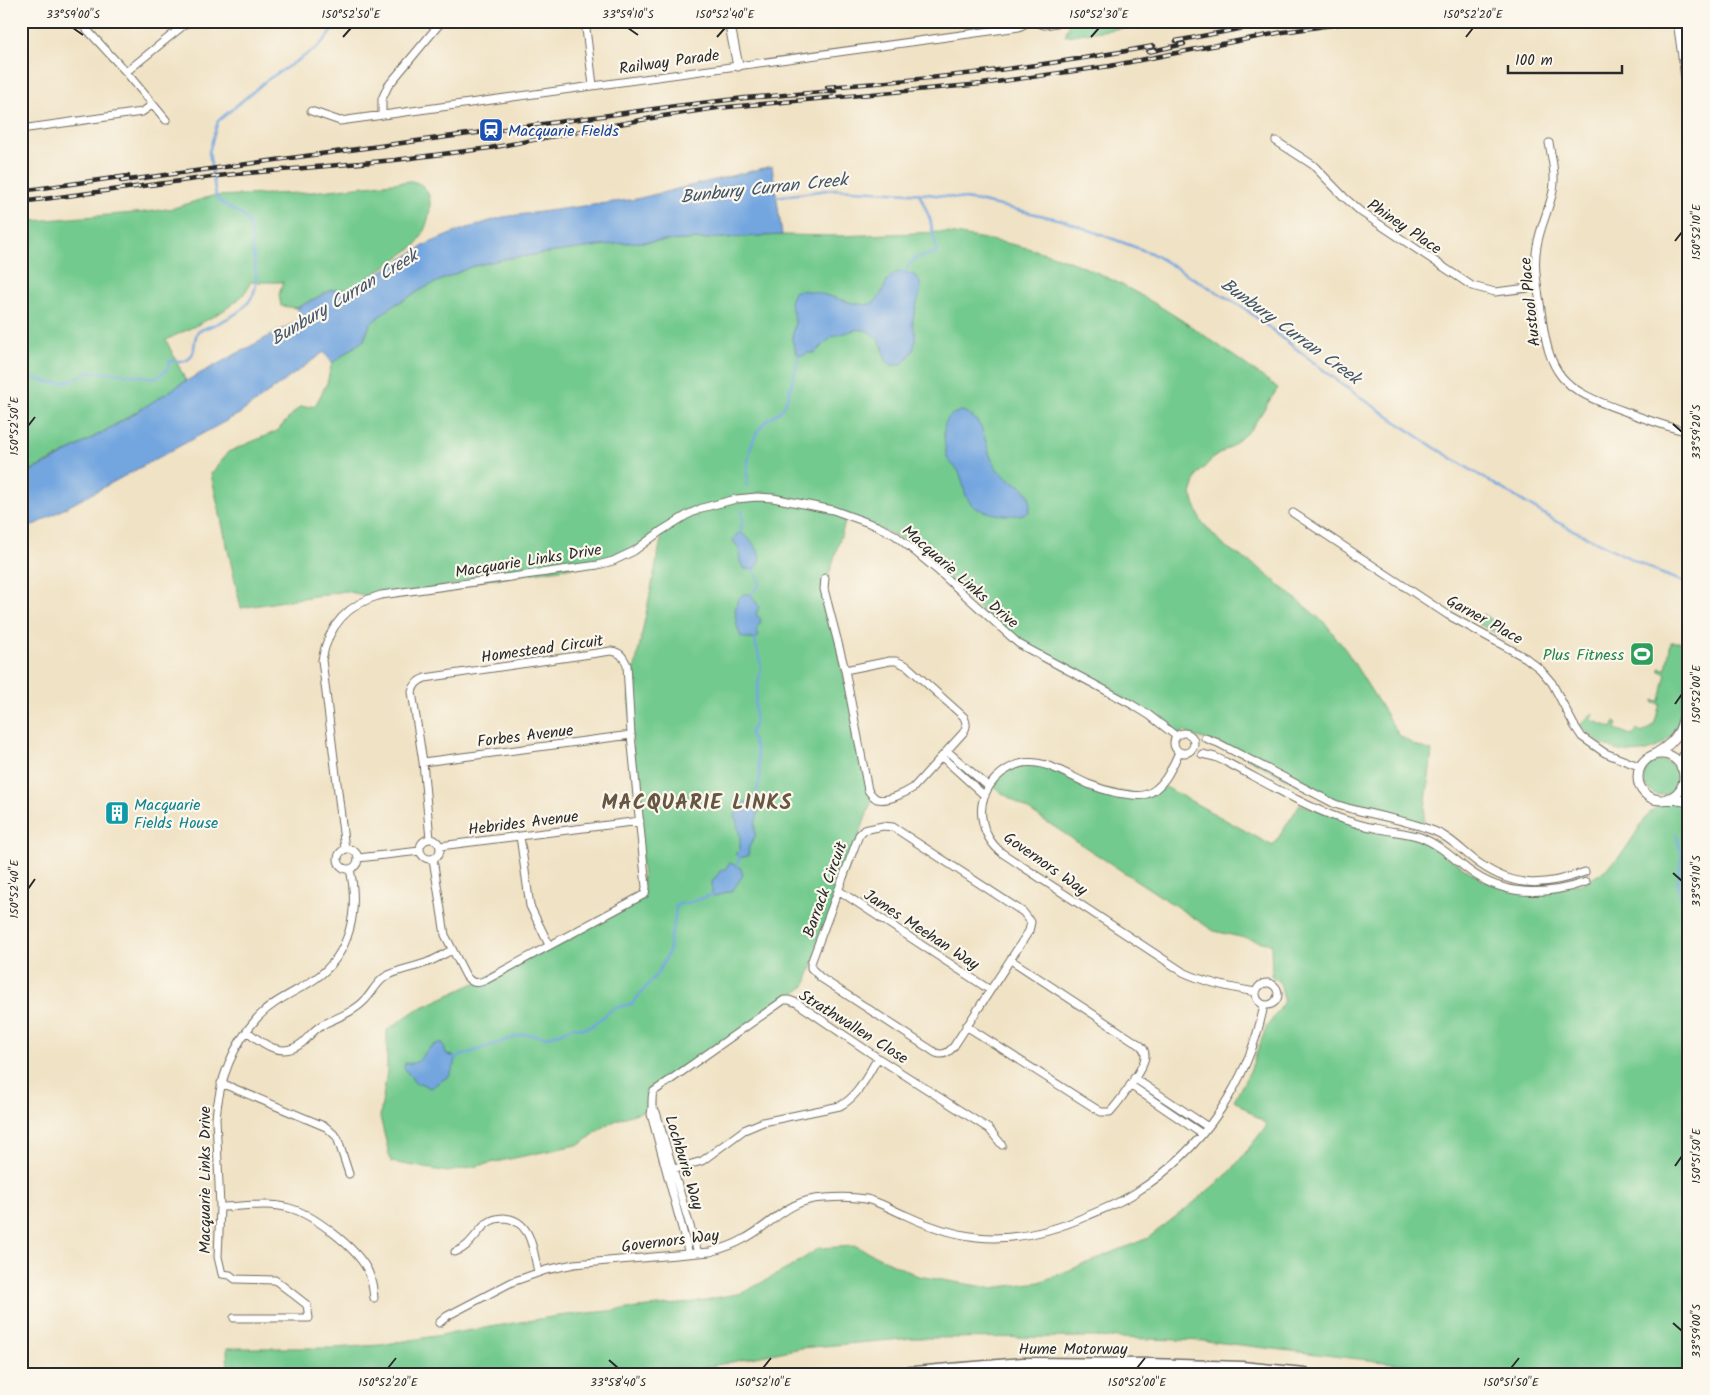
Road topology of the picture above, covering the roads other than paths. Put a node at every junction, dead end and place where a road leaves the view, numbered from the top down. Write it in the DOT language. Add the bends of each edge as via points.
graph roads {
  1 [pos="79,21"];
  2 [pos="189,21"];
  3 [pos="442,21"];
  4 [pos="585,21"];
  5 [pos="728,21"];
  6 [pos="1031,21"];
  7 [pos="1068,21"];
  8 [pos="1678,21"];
  9 [pos="1688,21"];
  10 [pos="1689,29"];
  11 [pos="738,66"];
  12 [pos="126,72"];
  13 [pos="593,85"];
  14 [pos="1689,99"];
  15 [pos="152,105"];
  16 [pos="311,111"];
  17 [pos="382,115"];
  18 [pos="166,120"];
  19 [pos="21,129"];
  20 [pos="1276,140"];
  21 [pos="1550,142"];
  22 [pos="1538,287"];
  23 [pos="1689,432"];
  24 [pos="1293,513"];
  25 [pos="825,578"];
  26 [pos="845,670"];
  27 [pos="1689,690"];
  28 [pos="631,735"];
  29 [pos="1689,735"];
  30 [pos="1176,736"];
  31 [pos="1204,738"];
  32 [pos="947,751"];
  33 [pos="1179,752"];
  34 [pos="1202,754"];
  35 [pos="1653,756"];
  36 [pos="942,757"];
  37 [pos="423,762"];
  38 [pos="1641,767"];
  39 [pos="1684,772"];
  40 [pos="989,787"];
  41 [pos="985,796"];
  42 [pos="1668,798"];
  43 [pos="1689,802"];
  44 [pos="640,821"];
  45 [pos="520,836"];
  46 [pos="430,839"];
  47 [pos="440,846"];
  48 [pos="345,849"];
  49 [pos="420,851"];
  50 [pos="358,858"];
  51 [pos="433,859"];
  52 [pos="350,869"];
  53 [pos="1585,872"];
  54 [pos="1586,882"];
  55 [pos="838,890"];
  56 [pos="549,945"];
  57 [pos="452,950"];
  58 [pos="1010,960"];
  59 [pos="990,990"];
  60 [pos="1256,992"];
  61 [pos="1264,1005"];
  62 [pos="966,1026"];
  63 [pos="248,1032"];
  64 [pos="878,1058"];
  65 [pos="1132,1081"];
  66 [pos="221,1084"];
  67 [pos="652,1109"];
  68 [pos="1208,1127"];
  69 [pos="1202,1134"];
  70 [pos="1002,1145"];
  71 [pos="670,1170"];
  72 [pos="349,1174"];
  73 [pos="220,1207"];
  74 [pos="455,1252"];
  75 [pos="698,1253"];
  76 [pos="689,1254"];
  77 [pos="538,1272"];
  78 [pos="374,1298"];
  79 [pos="234,1318"];
  80 [pos="439,1324"];
  81 [pos="902,1374"];
  82 [pos="1304,1374"];
  1 -- 12 [label="street"];
  2 -- 12 [label="street"];
  3 -- 17 [label="street" via="388,86 382,99"];
  4 -- 13 [label="street"];
  5 -- 11 [label="main road"];
  6 -- 7 [label="street, Railway Parade" via="1044,25"];
  6 -- 11 [label="street, Railway Parade" via="1019,26"];
  8 -- 14 [label="main road"];
  9 -- 10 [label="main road"];
  11 -- 13 [label="street, Railway Parade"];
  12 -- 15 [label="street"];
  13 -- 17 [label="street, Railway Parade"];
  15 -- 18 [label="street"];
  15 -- 19 [label="street" via="142,112"];
  16 -- 17 [label="street, Railway Parade" via="340,121"];
  20 -- 22 [label="street, Phiney Place" via="1313,165 1361,212 1472,286 1495,292"];
  21 -- 22 [label="street, Austool Place" via="1554,181 1537,245"];
  22 -- 23 [label="street, Austool Place" via="1546,346 1558,373 1570,386 1593,400"];
  24 -- 38 [label="street, Garner Place" via="1448,615 1532,662 1552,683 1582,737 1605,753"];
  25 -- 26 [label="street" via="824,589"];
  26 -- 32 [label="street" via="890,661 907,666 964,717 966,728"];
  26 -- 36 [label="street" via="868,790 872,795 884,799 908,792"];
  27 -- 35 [label="main road" via="1678,735"];
  28 -- 37 [label="street, Forbes Avenue"];
  28 -- 37 [label="street, Homestead Circuit" via="627,665 618,652 611,651 418,681 412,692"];
  28 -- 44 [label="street, Homestead Circuit"];
  29 -- 39 [label="main road"];
  30 -- 33 [label="street" via="1174,745"];
  30 -- 33 [label="street" via="1187,733 1194,740 1190,751"];
  30 -- 48 [label="street, Macquarie Links Drive" via="1131,704 1019,644 896,535 817,506 765,497 736,499 687,515 634,551 605,563 381,595 364,600 348,611 332,629 322,660"];
  31 -- 53 [label="street" via="1335,804 1437,832 1450,838 1480,864 1508,878 1549,882"];
  32 -- 36 [label="street"];
  32 -- 40 [label="street"];
  33 -- 40 [label="street, Governors Way" via="1168,775 1144,795 1105,790 1049,765 1028,762 1010,768"];
  34 -- 54 [label="street" via="1226,762 1332,815 1421,838 1499,887 1542,892"];
  35 -- 38 [label="main road"];
  35 -- 39 [label="main road" via="1669,756"];
  36 -- 41 [label="street"];
  37 -- 46 [label="street, Homestead Circuit"];
  38 -- 42 [label="main road" via="1638,779 1645,793 1656,799"];
  39 -- 42 [label="main road" via="1681,788"];
  40 -- 41 [label="street, Governors Way"];
  41 -- 60 [label="street, Governors Way" via="982,807 985,828 1002,853 1183,972 1214,984"];
  42 -- 43 [label="main road"];
  44 -- 45 [label="street, Hebrides Avenue"];
  44 -- 56 [label="street, Homestead Circuit" via="645,894"];
  45 -- 47 [label="street, Hebrides Avenue"];
  45 -- 56 [label="street" via="530,906"];
  46 -- 47 [label="street"];
  46 -- 49 [label="street" via="422,842"];
  47 -- 51 [label="street" via="439,854"];
  48 -- 50 [label="street" via="355,852"];
  48 -- 52 [label="street" via="338,861 343,868"];
  49 -- 50 [label="street"];
  49 -- 51 [label="street" via="425,858"];
  50 -- 52 [label="street" via="356,866"];
  51 -- 57 [label="street, Homestead Circuit" via="444,929"];
  52 -- 63 [label="street, Macquarie Links Drive" via="353,916 345,946 325,972 272,1005"];
  55 -- 58 [label="street, Barrack Circuit" via="860,834 883,826 893,828 1027,915 1030,929"];
  55 -- 59 [label="street, James Meehan Way"];
  55 -- 62 [label="street, Barrack Circuit" via="812,963 815,973 938,1054 950,1050"];
  56 -- 57 [label="street, Homestead Circuit" via="478,983 466,976"];
  57 -- 63 [label="street" via="429,962 384,977 361,1004 310,1032 292,1048 276,1050 267,1047"];
  58 -- 59 [label="street, Barrack Circuit"];
  58 -- 65 [label="street" via="1140,1045 1146,1055"];
  59 -- 62 [label="street, Barrack Circuit"];
  60 -- 61 [label="street" via="1258,1001"];
  60 -- 61 [label="street" via="1266,983 1276,987 1277,1000 1271,1005"];
  61 -- 68 [label="street, Governors Way" via="1251,1054 1235,1089"];
  62 -- 65 [label="street" via="1101,1112 1110,1112"];
  63 -- 66 [label="street, Macquarie Links Drive" via="231,1056"];
  64 -- 67 [label="street, Strathwallen Close" via="795,1002 784,1000 653,1092"];
  64 -- 70 [label="street, Strathwallen Close" via="989,1129"];
  64 -- 71 [label="street" via="846,1103 763,1122 744,1130 702,1160"];
  65 -- 68 [label="street"];
  65 -- 69 [label="street"];
  66 -- 72 [label="street" via="326,1127 337,1137"];
  66 -- 73 [label="street, Macquarie Links Drive" via="216,1118"];
  67 -- 71 [label="street, Lochburie Way" via="656,1112"];
  68 -- 69 [label="street, Governors Way"];
  69 -- 75 [label="street, Governors Way" via="1173,1165 1134,1194 1046,1232 1005,1238 956,1234 866,1199 824,1198 793,1205 744,1240"];
  71 -- 75 [label="street, Lochburie Way"];
  71 -- 76 [label="street, Lochburie Way"];
  73 -- 78 [label="street" via="279,1206 310,1217 360,1258 370,1275"];
  73 -- 79 [label="street, Macquarie Links Drive" via="218,1257 222,1274 235,1279 275,1280 307,1304 309,1311 309,1318"];
  74 -- 77 [label="street" via="466,1247 490,1221 512,1219 521,1223 528,1233"];
  75 -- 76 [label="street, Governors Way"];
  76 -- 77 [label="street, Governors Way" via="574,1264"];
  77 -- 80 [label="street, Governors Way" via="447,1316"];
  81 -- 82 [label="highway, Hume Motorway" via="1022,1364 1232,1368"];
}
